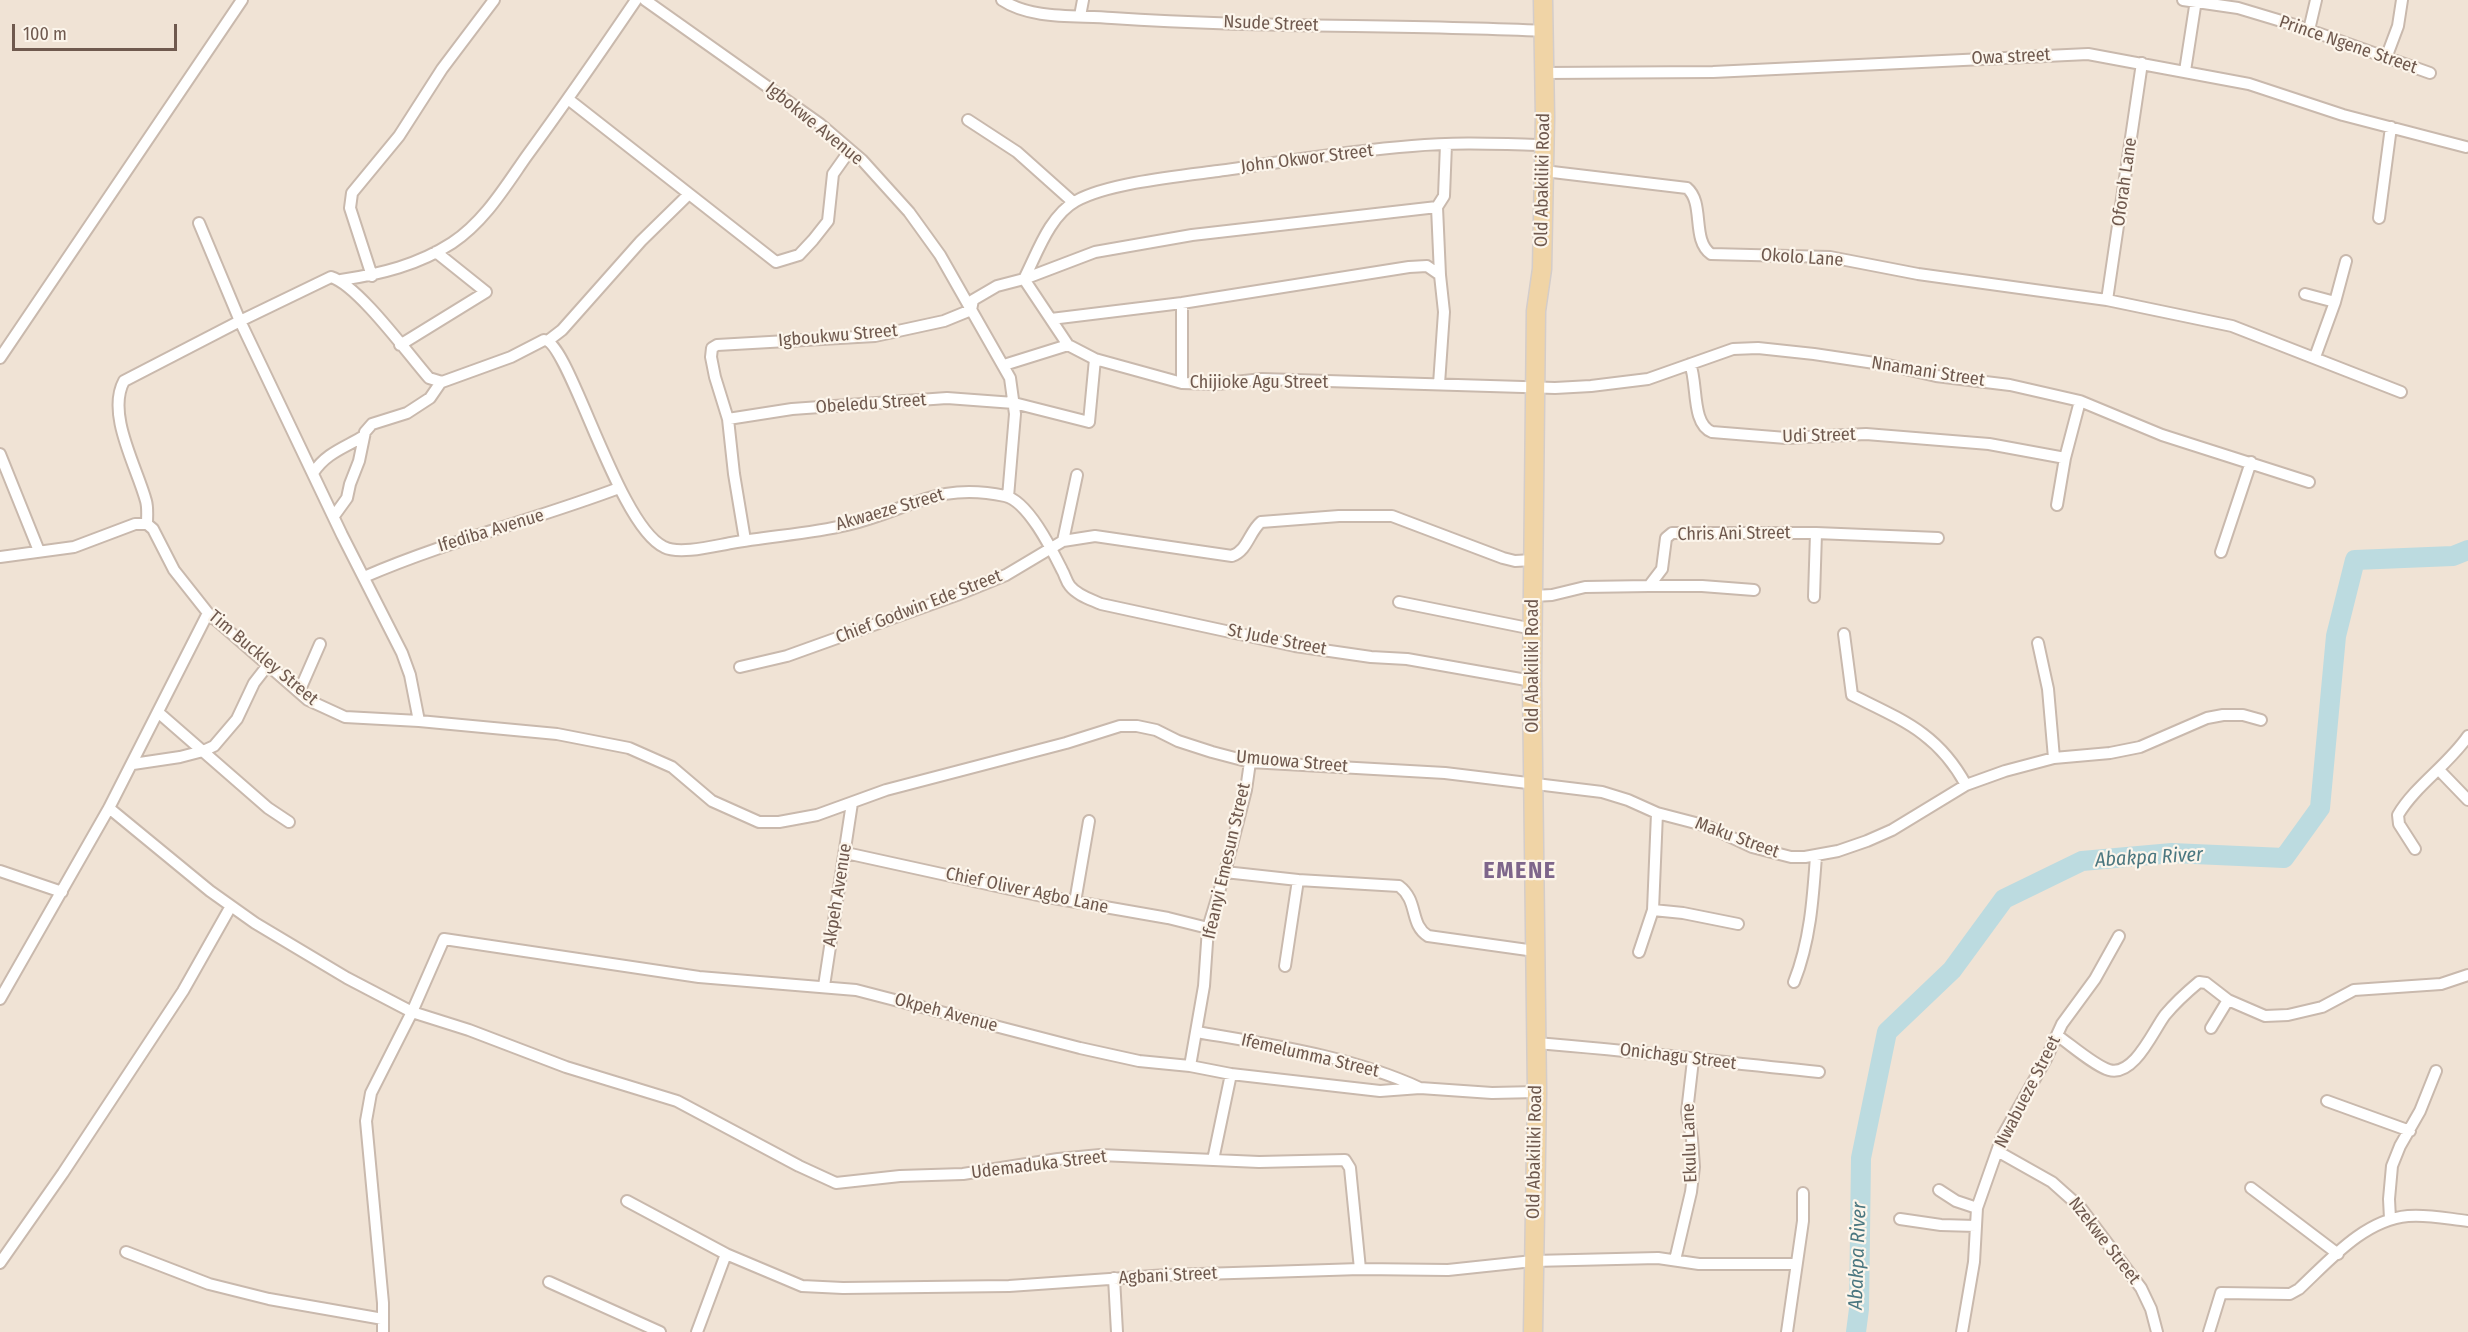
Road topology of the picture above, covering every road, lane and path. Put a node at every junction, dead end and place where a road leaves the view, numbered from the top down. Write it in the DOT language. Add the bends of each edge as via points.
graph roads {
  1 [pos="242,0"];
  2 [pos="494,0"];
  3 [pos="636,0"];
  4 [pos="645,0"];
  5 [pos="1002,0"];
  6 [pos="1083,0"];
  7 [pos="1543,0"];
  8 [pos="2183,0"];
  9 [pos="2316,0"];
  10 [pos="2402,0"];
  11 [pos="2196,2"];
  12 [pos="1080,16"];
  13 [pos="2309,30"];
  14 [pos="1544,31"];
  15 [pos="2386,58"];
  16 [pos="2142,63"];
  17 [pos="2185,71"];
  18 [pos="1544,73"];
  19 [pos="2430,73"];
  20 [pos="568,99"];
  21 [pos="968,120"];
  22 [pos="2391,127"];
  23 [pos="1446,144"];
  24 [pos="1544,145"];
  25 [pos="2466,147"];
  26 [pos="850,150"];
  27 [pos="1544,171"];
  28 [pos="688,195"];
  29 [pos="1074,202"];
  30 [pos="1437,207"];
  31 [pos="2379,218"];
  32 [pos="199,223"];
  33 [pos="436,252"];
  34 [pos="2346,261"];
  35 [pos="1440,275"];
  36 [pos="372,276"];
  37 [pos="1024,279"];
  38 [pos="341,280"];
  39 [pos="2305,294"];
  40 [pos="2107,300"];
  41 [pos="2335,302"];
  42 [pos="1182,303"];
  43 [pos="971,310"];
  44 [pos="1051,319"];
  45 [pos="240,321"];
  46 [pos="549,340"];
  47 [pos="400,345"];
  48 [pos="1068,345"];
  49 [pos="2315,357"];
  50 [pos="0,358"];
  51 [pos="1095,359"];
  52 [pos="1690,364"];
  53 [pos="1004,365"];
  54 [pos="441,382"];
  55 [pos="1182,383"];
  56 [pos="1439,384"];
  57 [pos="1536,386"];
  58 [pos="2401,392"];
  59 [pos="2080,401"];
  60 [pos="1014,403"];
  61 [pos="728,419"];
  62 [pos="364,436"];
  63 [pos="0,454"];
  64 [pos="2065,458"];
  65 [pos="2251,462"];
  66 [pos="313,473"];
  67 [pos="1077,475"];
  68 [pos="2309,483"];
  69 [pos="619,488"];
  70 [pos="1008,497"];
  71 [pos="2057,505"];
  72 [pos="333,516"];
  73 [pos="147,524"];
  74 [pos="1816,533"];
  75 [pos="1938,537"];
  76 [pos="745,540"];
  77 [pos="1062,541"];
  78 [pos="1050,548"];
  79 [pos="39,551"];
  80 [pos="2220,552"];
  81 [pos="0,557"];
  82 [pos="1533,561"];
  83 [pos="364,577"];
  84 [pos="1649,586"];
  85 [pos="1754,590"];
  86 [pos="1533,596"];
  87 [pos="1814,597"];
  88 [pos="1399,602"];
  89 [pos="208,613"];
  90 [pos="1533,629"];
  91 [pos="1844,634"];
  92 [pos="2038,643"];
  93 [pos="320,644"];
  94 [pos="268,665"];
  95 [pos="740,667"];
  96 [pos="1532,681"];
  97 [pos="299,692"];
  98 [pos="159,713"];
  99 [pos="2261,720"];
  100 [pos="419,721"];
  101 [pos="2468,736"];
  102 [pos="203,751"];
  103 [pos="2054,758"];
  104 [pos="1250,762"];
  105 [pos="133,764"];
  106 [pos="2439,770"];
  107 [pos="1532,786"];
  108 [pos="1966,786"];
  109 [pos="2468,800"];
  110 [pos="852,803"];
  111 [pos="109,808"];
  112 [pos="1657,813"];
  113 [pos="1089,821"];
  114 [pos="289,822"];
  115 [pos="2415,849"];
  116 [pos="846,853"];
  117 [pos="1816,856"];
  118 [pos="0,871"];
  119 [pos="1225,872"];
  120 [pos="1298,880"];
  121 [pos="62,892"];
  122 [pos="1075,902"];
  123 [pos="231,906"];
  124 [pos="1653,910"];
  125 [pos="1738,924"];
  126 [pos="1208,928"];
  127 [pos="2119,936"];
  128 [pos="1535,951"];
  129 [pos="1639,952"];
  130 [pos="1285,966"];
  131 [pos="2468,975"];
  132 [pos="1794,982"];
  133 [pos="824,986"];
  134 [pos="0,999"];
  135 [pos="2228,1000"];
  136 [pos="412,1012"];
  137 [pos="2211,1029"];
  138 [pos="1197,1032"];
  139 [pos="2058,1036"];
  140 [pos="1536,1043"];
  141 [pos="1693,1060"];
  142 [pos="1190,1066"];
  143 [pos="2436,1071"];
  144 [pos="1819,1072"];
  145 [pos="1230,1074"];
  146 [pos="1420,1088"];
  147 [pos="1537,1092"];
  148 [pos="2327,1101"];
  149 [pos="2410,1131"];
  150 [pos="1997,1151"];
  151 [pos="1213,1160"];
  152 [pos="2252,1188"];
  153 [pos="1939,1190"];
  154 [pos="1803,1193"];
  155 [pos="627,1201"];
  156 [pos="1977,1208"];
  157 [pos="2390,1219"];
  158 [pos="1900,1220"];
  159 [pos="2468,1221"];
  160 [pos="1976,1226"];
  161 [pos="126,1252"];
  162 [pos="726,1254"];
  163 [pos="2338,1254"];
  164 [pos="1675,1260"];
  165 [pos="1533,1261"];
  166 [pos="0,1263"];
  167 [pos="1796,1264"];
  168 [pos="1360,1269"];
  169 [pos="1114,1278"];
  170 [pos="549,1282"];
  171 [pos="383,1319"];
  172 [pos="383,1332"];
  173 [pos="660,1332"];
  174 [pos="697,1332"];
  175 [pos="1117,1332"];
  176 [pos="1533,1332"];
  177 [pos="1787,1332"];
  178 [pos="1962,1332"];
  179 [pos="2157,1332"];
  180 [pos="2210,1332"];
  1 -- 50 [label="street"];
  2 -- 36 [label="street" via="442,69 399,136 352,193 350,208"];
  3 -- 20 [label="street"];
  4 -- 26 [label="street, Igbokwe Avenue" via="783,97"];
  5 -- 12 [label="street, Nsude Street" via="1012,7 1034,12"];
  6 -- 12 [label="street"];
  7 -- 14 [label="main road, Old Abakiliki Road"];
  8 -- 11 [label="street, Prince Ngene Street"];
  9 -- 13 [label="street"];
  10 -- 15 [label="street" via="2398,26"];
  11 -- 13 [label="street, Prince Ngene Street" via="2238,8"];
  11 -- 17 [label="street"];
  12 -- 14 [label="street, Nsude Street"];
  13 -- 15 [label="street, Prince Ngene Street"];
  14 -- 18 [label="main road, Old Abakiliki Road"];
  15 -- 19 [label="street, Prince Ngene Street"];
  16 -- 17 [label="street, Owa street"];
  16 -- 18 [label="street, Owa street" via="2068,54 1713,72"];
  16 -- 40 [label="street, Oforah Lane"];
  17 -- 22 [label="street, Owa street" via="2249,84"];
  18 -- 24 [label="main road, Old Abakiliki Road"];
  20 -- 28 [label="street"];
  20 -- 33 [label="street" via="476,224"];
  21 -- 29 [label="street" via="1017,152"];
  22 -- 25 [label="street, Owa street"];
  22 -- 31 [label="street"];
  23 -- 24 [label="street, John Okwor Street"];
  23 -- 29 [label="street, John Okwor Street" via="1134,183"];
  23 -- 30 [label="street" via="1444,196"];
  24 -- 27 [label="main road, Old Abakiliki Road"];
  26 -- 28 [label="street" via="833,174 828,221 799,255 776,261"];
  26 -- 43 [label="street, Igbokwe Avenue" via="909,212 940,255"];
  27 -- 40 [label="street, Okolo Lane" via="1687,188 1695,204 1704,247 1711,254 1830,257 1918,274"];
  27 -- 57 [label="main road, Old Abakiliki Road"];
  28 -- 46 [label="street"];
  29 -- 37 [label="street, John Okwor Street" via="1053,223"];
  30 -- 35 [label="street"];
  30 -- 37 [label="street" via="1192,235 1095,252"];
  32 -- 45 [label="street"];
  33 -- 36 [label="street" via="419,262"];
  33 -- 47 [label="street" via="486,292"];
  34 -- 41 [label="street"];
  35 -- 42 [label="street" via="1427,266 1409,267"];
  35 -- 56 [label="street" via="1444,312"];
  36 -- 38 [label="street"];
  37 -- 43 [label="street, Igboukwu Street" via="997,286 973,300"];
  37 -- 44 [label="street, Chijioke Agu Street"];
  38 -- 45 [label="street" via="324,280"];
  38 -- 47 [label="street"];
  39 -- 41 [label="street"];
  40 -- 49 [label="street" via="2232,326"];
  41 -- 49 [label="street"];
  42 -- 44 [label="street"];
  42 -- 55 [label="street"];
  43 -- 53 [label="street, Igbokwe Avenue"];
  43 -- 61 [label="street, Igboukwu Street" via="944,321 875,336 717,345 712,348 711,357"];
  44 -- 48 [label="street, Chijioke Agu Street"];
  45 -- 66 [label="street"];
  45 -- 73 [label="street" via="137,373 124,381 119,391 122,429 147,503"];
  46 -- 54 [label="street"];
  46 -- 69 [label="street" via="570,372"];
  47 -- 54 [label="street" via="429,378"];
  48 -- 51 [label="street, Chijioke Agu Street"];
  48 -- 53 [label="street"];
  49 -- 58 [label="street"];
  51 -- 55 [label="street, Chijioke Agu Street"];
  51 -- 60 [label="street, Obeledu Street" via="1089,422"];
  52 -- 57 [label="street, Nnamani Street" via="1658,377 1629,382"];
  52 -- 59 [label="street, Nnamani Street" via="1721,352 1758,348 2010,385"];
  52 -- 64 [label="street, Udi Street" via="1698,418 1712,432 1786,438 1866,434 2001,446"];
  53 -- 60 [label="street, Igbokwe Avenue"];
  54 -- 62 [label="street" via="430,398 407,413 372,424"];
  55 -- 56 [label="street, Chijioke Agu Street" via="1262,379"];
  56 -- 57 [label="street, Chijioke Agu Street"];
  57 -- 82 [label="main road, Old Abakiliki Road"];
  59 -- 64 [label="street"];
  59 -- 65 [label="street, Nnamani Street" via="2162,435"];
  60 -- 61 [label="street, Obeledu Street" via="947,398 792,409"];
  60 -- 70 [label="street, Igbokwe Avenue"];
  61 -- 76 [label="street"];
  62 -- 66 [label="street" via="333,452"];
  62 -- 72 [label="street" via="347,498"];
  63 -- 79 [label="street"];
  64 -- 71 [label="street"];
  65 -- 68 [label="street, Nnamani Street"];
  65 -- 80 [label="street"];
  66 -- 72 [label="street"];
  67 -- 77 [label="street"];
  69 -- 76 [label="street, Akwaeze Street" via="650,539 671,550"];
  69 -- 83 [label="street, Ifediba Avenue" via="430,550"];
  70 -- 76 [label="street, Akwaeze Street" via="943,493 849,525"];
  70 -- 78 [label="street" via="1027,512"];
  72 -- 83 [label="street"];
  73 -- 79 [label="street" via="135,524 74,547"];
  73 -- 89 [label="street, Tim Buckley Street" via="183,583"];
  74 -- 75 [label="street, Chris Ani Street"];
  74 -- 84 [label="street, Chris Ani Street" via="1672,533 1666,538 1662,569"];
  74 -- 87 [label="street"];
  77 -- 78 [label="street, Chief Godwin Ede Street"];
  77 -- 82 [label="street, Chief Godwin Ede Street" via="1095,536 1232,556 1241,552 1261,522 1369,515 1392,516 1503,558"];
  78 -- 95 [label="street, Chief Godwin Ede Street" via="968,591 787,656"];
  78 -- 96 [label="street, St Jude Street" via="1069,585 1101,604 1295,646 1407,659"];
  79 -- 81 [label="street"];
  82 -- 86 [label="main road, Old Abakiliki Road"];
  83 -- 100 [label="street" via="402,653"];
  84 -- 85 [label="street"];
  84 -- 86 [label="street" via="1586,587"];
  86 -- 90 [label="main road, Old Abakiliki Road"];
  88 -- 90 [label="street"];
  89 -- 94 [label="street, Tim Buckley Street"];
  89 -- 98 [label="street"];
  90 -- 96 [label="main road, Old Abakiliki Road"];
  91 -- 108 [label="street" via="1852,695 1916,726 1947,757"];
  92 -- 103 [label="street" via="2047,682"];
  93 -- 97 [label="street"];
  94 -- 97 [label="street, Tim Buckley Street"];
  94 -- 102 [label="street" via="254,683 237,719 214,746"];
  96 -- 107 [label="main road, Old Abakiliki Road"];
  97 -- 100 [label="street, Tim Buckley Street" via="345,717"];
  98 -- 102 [label="street"];
  98 -- 105 [label="street"];
  99 -- 103 [label="street, Maku Street" via="2223,715 2140,747"];
  100 -- 110 [label="street, Tim Buckley Street" via="557,734 629,748 672,767 712,801 759,822 809,816"];
  101 -- 106 [label="street"];
  102 -- 105 [label="street"];
  102 -- 114 [label="street"];
  103 -- 108 [label="street, Maku Street"];
  104 -- 107 [label="street, Umuowa Street" via="1445,773"];
  104 -- 110 [label="street, Umuowa Street" via="1178,741 1156,730 1120,726 886,789"];
  104 -- 119 [label="street, Ifeanyi Emesun Street"];
  105 -- 111 [label="street"];
  106 -- 109 [label="street"];
  106 -- 115 [label="street" via="2398,815 2399,824"];
  107 -- 112 [label="street, Maku Street" via="1602,792"];
  107 -- 128 [label="main road, Old Abakiliki Road"];
  108 -- 117 [label="street, Maku Street" via="1892,830"];
  110 -- 116 [label="street, Akpeh Avenue"];
  111 -- 121 [label="street"];
  111 -- 123 [label="street, Udemaduka Street"];
  112 -- 117 [label="street, Maku Street" via="1707,826 1752,847 1791,857"];
  112 -- 124 [label="street"];
  113 -- 122 [label="street"];
  116 -- 122 [label="street, Chief Oliver Agbo Lane"];
  116 -- 133 [label="street, Akpeh Avenue"];
  117 -- 132 [label="street" via="1809,924"];
  118 -- 121 [label="street"];
  119 -- 120 [label="street"];
  119 -- 126 [label="street, Ifeanyi Emesun Street"];
  120 -- 128 [label="street" via="1399,886 1410,896 1418,927 1428,936"];
  120 -- 130 [label="street"];
  121 -- 134 [label="street"];
  122 -- 126 [label="street, Chief Oliver Agbo Lane"];
  123 -- 136 [label="street, Udemaduka Street" via="347,978"];
  123 -- 166 [label="street" via="183,991"];
  124 -- 125 [label="street"];
  124 -- 129 [label="street"];
  126 -- 138 [label="street, Ifeanyi Emesun Street"];
  127 -- 139 [label="street, Nwabueze Street"];
  128 -- 140 [label="main road, Old Abakiliki Road"];
  131 -- 135 [label="street" via="2441,984 2354,990 2322,1007 2288,1015 2265,1016"];
  133 -- 136 [label="street, Okpeh Avenue" via="699,977 444,939"];
  133 -- 142 [label="street, Okpeh Avenue" via="889,998 1139,1061"];
  135 -- 137 [label="street"];
  135 -- 139 [label="street" via="2199,982 2165,1016 2130,1066 2117,1071 2104,1067"];
  136 -- 151 [label="street, Udemaduka Street" via="566,1067 677,1101 836,1183 963,1174 1100,1155"];
  136 -- 171 [label="street" via="371,1093 366,1120"];
  138 -- 142 [label="street, Ifeanyi Emesun Street"];
  138 -- 146 [label="street, Ifemelumma Street" via="1317,1054 1386,1073"];
  139 -- 150 [label="street, Nwabueze Street"];
  140 -- 141 [label="street, Onichagu Street"];
  140 -- 147 [label="main road, Old Abakiliki Road"];
  141 -- 144 [label="street, Onichagu Street"];
  141 -- 164 [label="street, Ekulu Lane" via="1687,1113 1694,1167"];
  142 -- 145 [label="street"];
  143 -- 149 [label="street"];
  145 -- 146 [label="street" via="1380,1090"];
  145 -- 151 [label="street"];
  146 -- 147 [label="street"];
  147 -- 165 [label="main road, Old Abakiliki Road"];
  148 -- 149 [label="street"];
  149 -- 157 [label="street" via="2392,1166"];
  150 -- 156 [label="street, Nwabueze Street"];
  150 -- 179 [label="street, Nzekwe Street" via="2052,1182 2080,1207 2141,1288"];
  151 -- 168 [label="street, Udemaduka Street" via="1345,1160 1350,1168"];
  152 -- 163 [label="street"];
  153 -- 156 [label="street"];
  154 -- 167 [label="street"];
  155 -- 162 [label="street"];
  156 -- 160 [label="street, Nwabueze Street"];
  157 -- 159 [label="street" via="2411,1215"];
  157 -- 163 [label="street" via="2367,1230"];
  158 -- 160 [label="street"];
  160 -- 178 [label="street, Nwabueze Street"];
  161 -- 171 [label="street" via="209,1284"];
  162 -- 169 [label="street, Agbani Street" via="802,1286 1009,1286"];
  162 -- 174 [label="street"];
  163 -- 180 [label="street" via="2290,1294 2221,1293"];
  164 -- 165 [label="street"];
  164 -- 167 [label="street" via="1699,1264"];
  165 -- 168 [label="street, Agbani Street" via="1448,1270"];
  165 -- 176 [label="main road, Old Abakiliki Road"];
  167 -- 177 [label="street"];
  168 -- 169 [label="street, Agbani Street"];
  169 -- 175 [label="street"];
  170 -- 173 [label="street"];
  171 -- 172 [label="street"];
}
